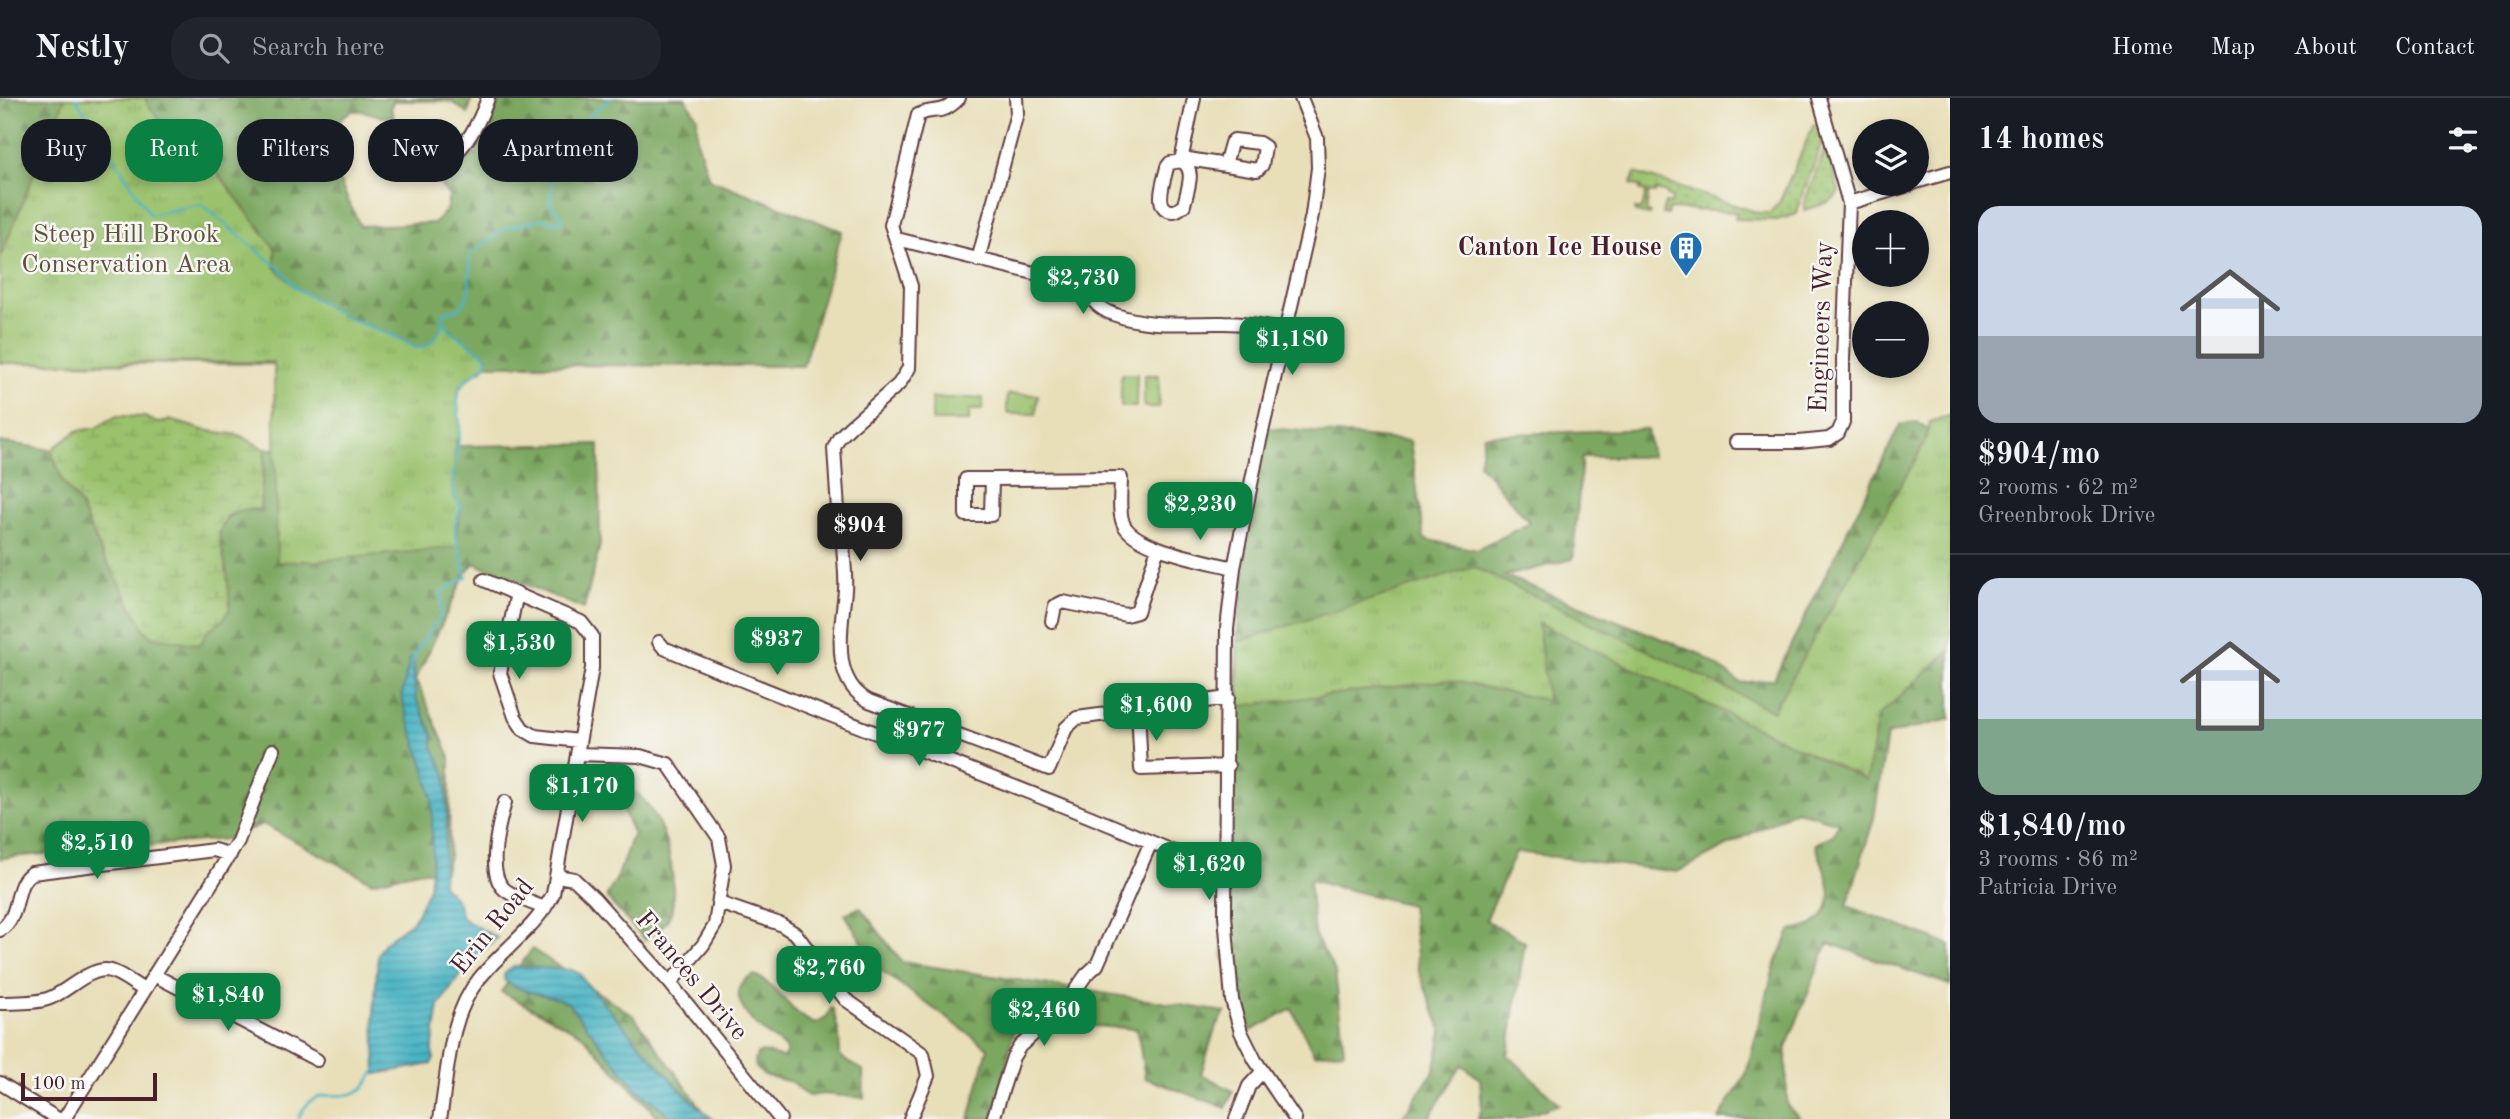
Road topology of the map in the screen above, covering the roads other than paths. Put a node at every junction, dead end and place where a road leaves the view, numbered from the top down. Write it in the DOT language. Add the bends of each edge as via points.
graph roads {
  1 [pos="488,98"];
  2 [pos="959,98"];
  3 [pos="1016,98"];
  4 [pos="1194,98"];
  5 [pos="1819,98"];
  6 [pos="1299,100"];
  7 [pos="464,143"];
  8 [pos="1225,164"];
  9 [pos="1950,172"];
  10 [pos="1929,178"];
  11 [pos="1872,196"];
  12 [pos="1849,203"];
  13 [pos="897,239"];
  14 [pos="978,260"];
  15 [pos="1285,331"];
  16 [pos="1736,442"];
  17 [pos="992,479"];
  18 [pos="1158,548"];
  19 [pos="1234,568"];
  20 [pos="484,580"];
  21 [pos="517,593"];
  22 [pos="1052,621"];
  23 [pos="659,642"];
  24 [pos="1228,698"];
  25 [pos="1138,709"];
  26 [pos="578,748"];
  27 [pos="274,750"];
  28 [pos="1228,766"];
  29 [pos="505,802"];
  30 [pos="1151,842"];
  31 [pos="230,855"];
  32 [pos="1227,875"];
  33 [pos="557,876"];
  34 [pos="719,903"];
  35 [pos="545,908"];
  36 [pos="0,930"];
  37 [pos="154,975"];
  38 [pos="670,983"];
  39 [pos="144,990"];
  40 [pos="0,1003"];
  41 [pos="317,1060"];
  42 [pos="1262,1072"];
  43 [pos="0,1083"];
  44 [pos="58,1119"];
  45 [pos="64,1119"];
  46 [pos="440,1119"];
  47 [pos="780,1119"];
  48 [pos="910,1119"];
  49 [pos="993,1119"];
  50 [pos="1236,1119"];
  51 [pos="1295,1119"];
  1 -- 7 [label="street"];
  2 -- 13 [label="street" via="943,111 918,115 891,222"];
  3 -- 14 [label="street" via="1017,113"];
  4 -- 8 [label="street" via="1182,160"];
  5 -- 12 [label="street"];
  6 -- 15 [label="street" via="1317,138 1318,168"];
  9 -- 10 [label="street"];
  11 -- 12 [label="street"];
  12 -- 16 [label="street, Engineers Way" via="1843,422 1838,433 1829,439 1798,442"];
  13 -- 14 [label="street"];
  13 -- 25 [label="street" via="912,291 909,368 899,384 850,427 834,448 845,587 840,644 849,683 869,701 1049,769 1071,722"];
  14 -- 15 [label="street" via="1074,283 1098,307 1136,321 1233,323"];
  15 -- 19 [label="street"];
  17 -- 18 [label="street" via="1121,478 1121,520"];
  18 -- 19 [label="street"];
  18 -- 22 [label="street" via="1137,612 1126,615 1067,601 1055,606"];
  19 -- 24 [label="street" via="1227,629"];
  20 -- 21 [label="street, Erin Road"];
  21 -- 26 [label="street" via="500,674 515,717 535,736"];
  21 -- 26 [label="street, Erin Road" via="575,618 592,636 592,668"];
  23 -- 30 [label="street" via="799,704"];
  24 -- 25 [label="street"];
  24 -- 28 [label="street"];
  25 -- 28 [label="street" via="1141,769"];
  26 -- 33 [label="street, Erin Road"];
  26 -- 34 [label="street" via="640,755 671,767 721,843 724,865"];
  27 -- 31 [label="street"];
  28 -- 32 [label="street"];
  29 -- 35 [label="street" via="498,826 497,878 507,891"];
  30 -- 32 [label="street"];
  30 -- 49 [label="street" via="1097,965 1062,1009 1013,1056"];
  31 -- 36 [label="street" via="215,850 32,873 22,882 10,922"];
  31 -- 37 [label="street"];
  32 -- 42 [label="street" via="1232,1000 1241,1032"];
  33 -- 35 [label="street, Erin Road"];
  33 -- 38 [label="street, Frances Drive" via="580,883"];
  34 -- 38 [label="street" via="708,938"];
  34 -- 48 [label="street" via="796,934 845,999 923,1054 928,1076"];
  35 -- 46 [label="street, Erin Road" via="465,1000 455,1029"];
  37 -- 39 [label="street"];
  37 -- 41 [label="street"];
  38 -- 47 [label="street, Frances Drive"];
  39 -- 40 [label="street" via="104,970 51,998"];
  39 -- 45 [label="street"];
  42 -- 50 [label="street" via="1249,1086"];
  42 -- 51 [label="street"];
  43 -- 44 [label="street"];
}
